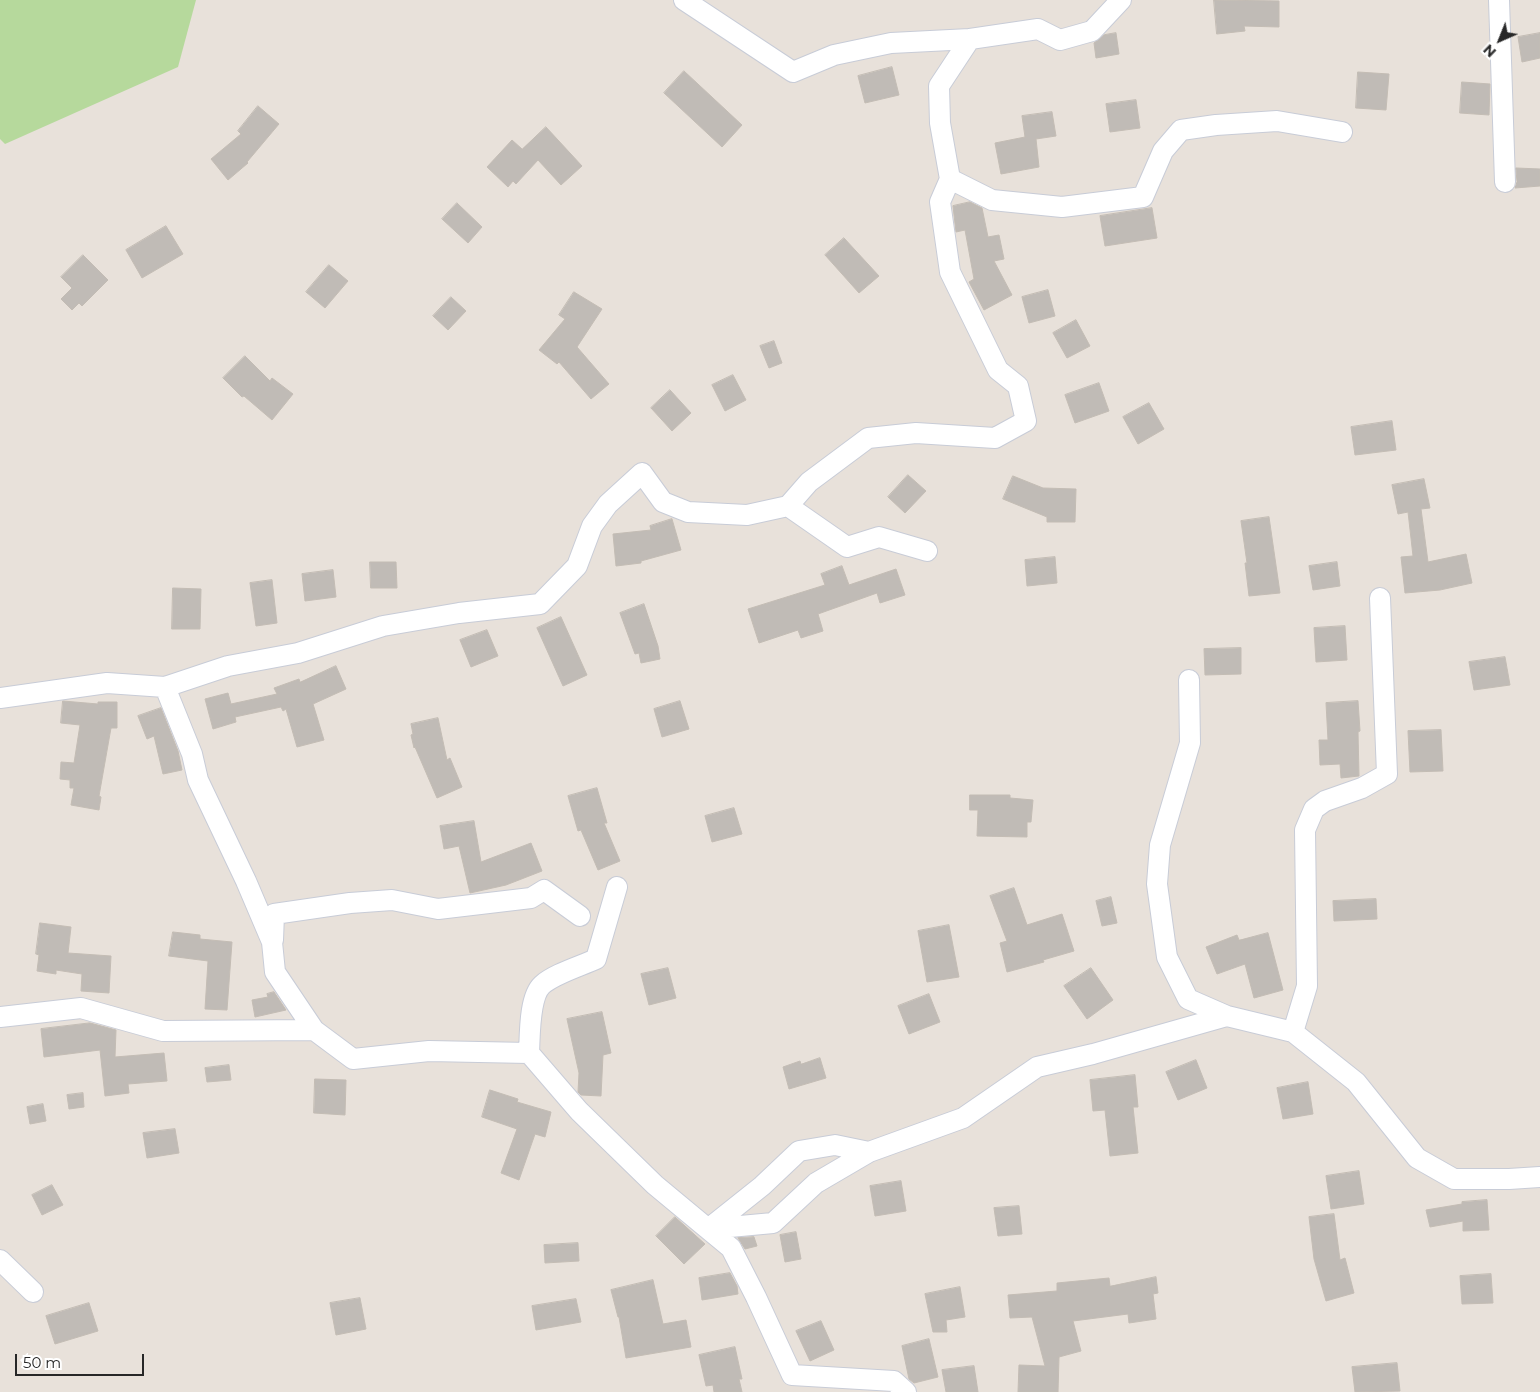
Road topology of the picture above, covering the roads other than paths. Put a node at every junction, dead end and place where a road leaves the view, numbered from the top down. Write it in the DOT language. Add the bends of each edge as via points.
graph roads {
  1 [pos="684,0"];
  2 [pos="1121,0"];
  3 [pos="1499,0"];
  4 [pos="970,38"];
  5 [pos="1342,132"];
  6 [pos="950,179"];
  7 [pos="1505,182"];
  8 [pos="788,506"];
  9 [pos="927,551"];
  10 [pos="1380,598"];
  11 [pos="1189,680"];
  12 [pos="165,687"];
  13 [pos="0,698"];
  14 [pos="618,887"];
  15 [pos="580,916"];
  16 [pos="272,942"];
  17 [pos="1227,1016"];
  18 [pos="0,1017"];
  19 [pos="314,1030"];
  20 [pos="1293,1032"];
  21 [pos="529,1053"];
  22 [pos="869,1152"];
  23 [pos="1540,1177"];
  24 [pos="708,1229"];
  25 [pos="0,1260"];
  26 [pos="33,1292"];
  27 [pos="906,1392"];
  1 -- 4 [label="street" via="793,72 834,55 891,43"];
  2 -- 4 [label="street" via="1092,31 1060,40 1038,29"];
  3 -- 7 [label="street"];
  4 -- 6 [label="street" via="939,86 940,124"];
  5 -- 6 [label="street" via="1277,121 1181,130 1163,151 1143,197 1098,203 1062,207 992,200"];
  6 -- 8 [label="street" via="940,202 950,272 998,370 1018,386 1026,421 995,438 916,433 868,438 809,482"];
  8 -- 9 [label="street" via="847,547 879,536"];
  8 -- 12 [label="street" via="747,516 688,512 663,502 642,473 608,504 592,526 577,566 540,604 383,626 298,653 228,666"];
  10 -- 20 [label="street" via="1387,774 1362,788 1325,800 1314,809 1305,830 1307,986"];
  11 -- 17 [label="street" via="1190,743 1160,845 1158,884 1168,957 1188,999"];
  12 -- 13 [label="street" via="107,683"];
  12 -- 16 [label="street" via="192,754 198,780"];
  14 -- 21 [label="street" via="596,959 542,985 532,1004"];
  15 -- 16 [label="street" via="544,890 531,898 438,909 392,900 350,903 274,914"];
  16 -- 19 [label="street" via="275,972"];
  17 -- 20 [label="street"];
  17 -- 22 [label="street" via="1038,1067 963,1118"];
  18 -- 19 [label="street" via="81,1008 163,1031"];
  19 -- 21 [label="street" via="352,1059 429,1051"];
  20 -- 23 [label="street" via="1356,1082 1417,1158 1454,1179"];
  21 -- 24 [label="street" via="580,1111 655,1185"];
  22 -- 24 [label="street" via="816,1182 773,1223"];
  22 -- 24 [label="street" via="834,1145 799,1151"];
  24 -- 27 [label="street" via="731,1248 792,1375 894,1381"];
  25 -- 26 [label="street"];
}
